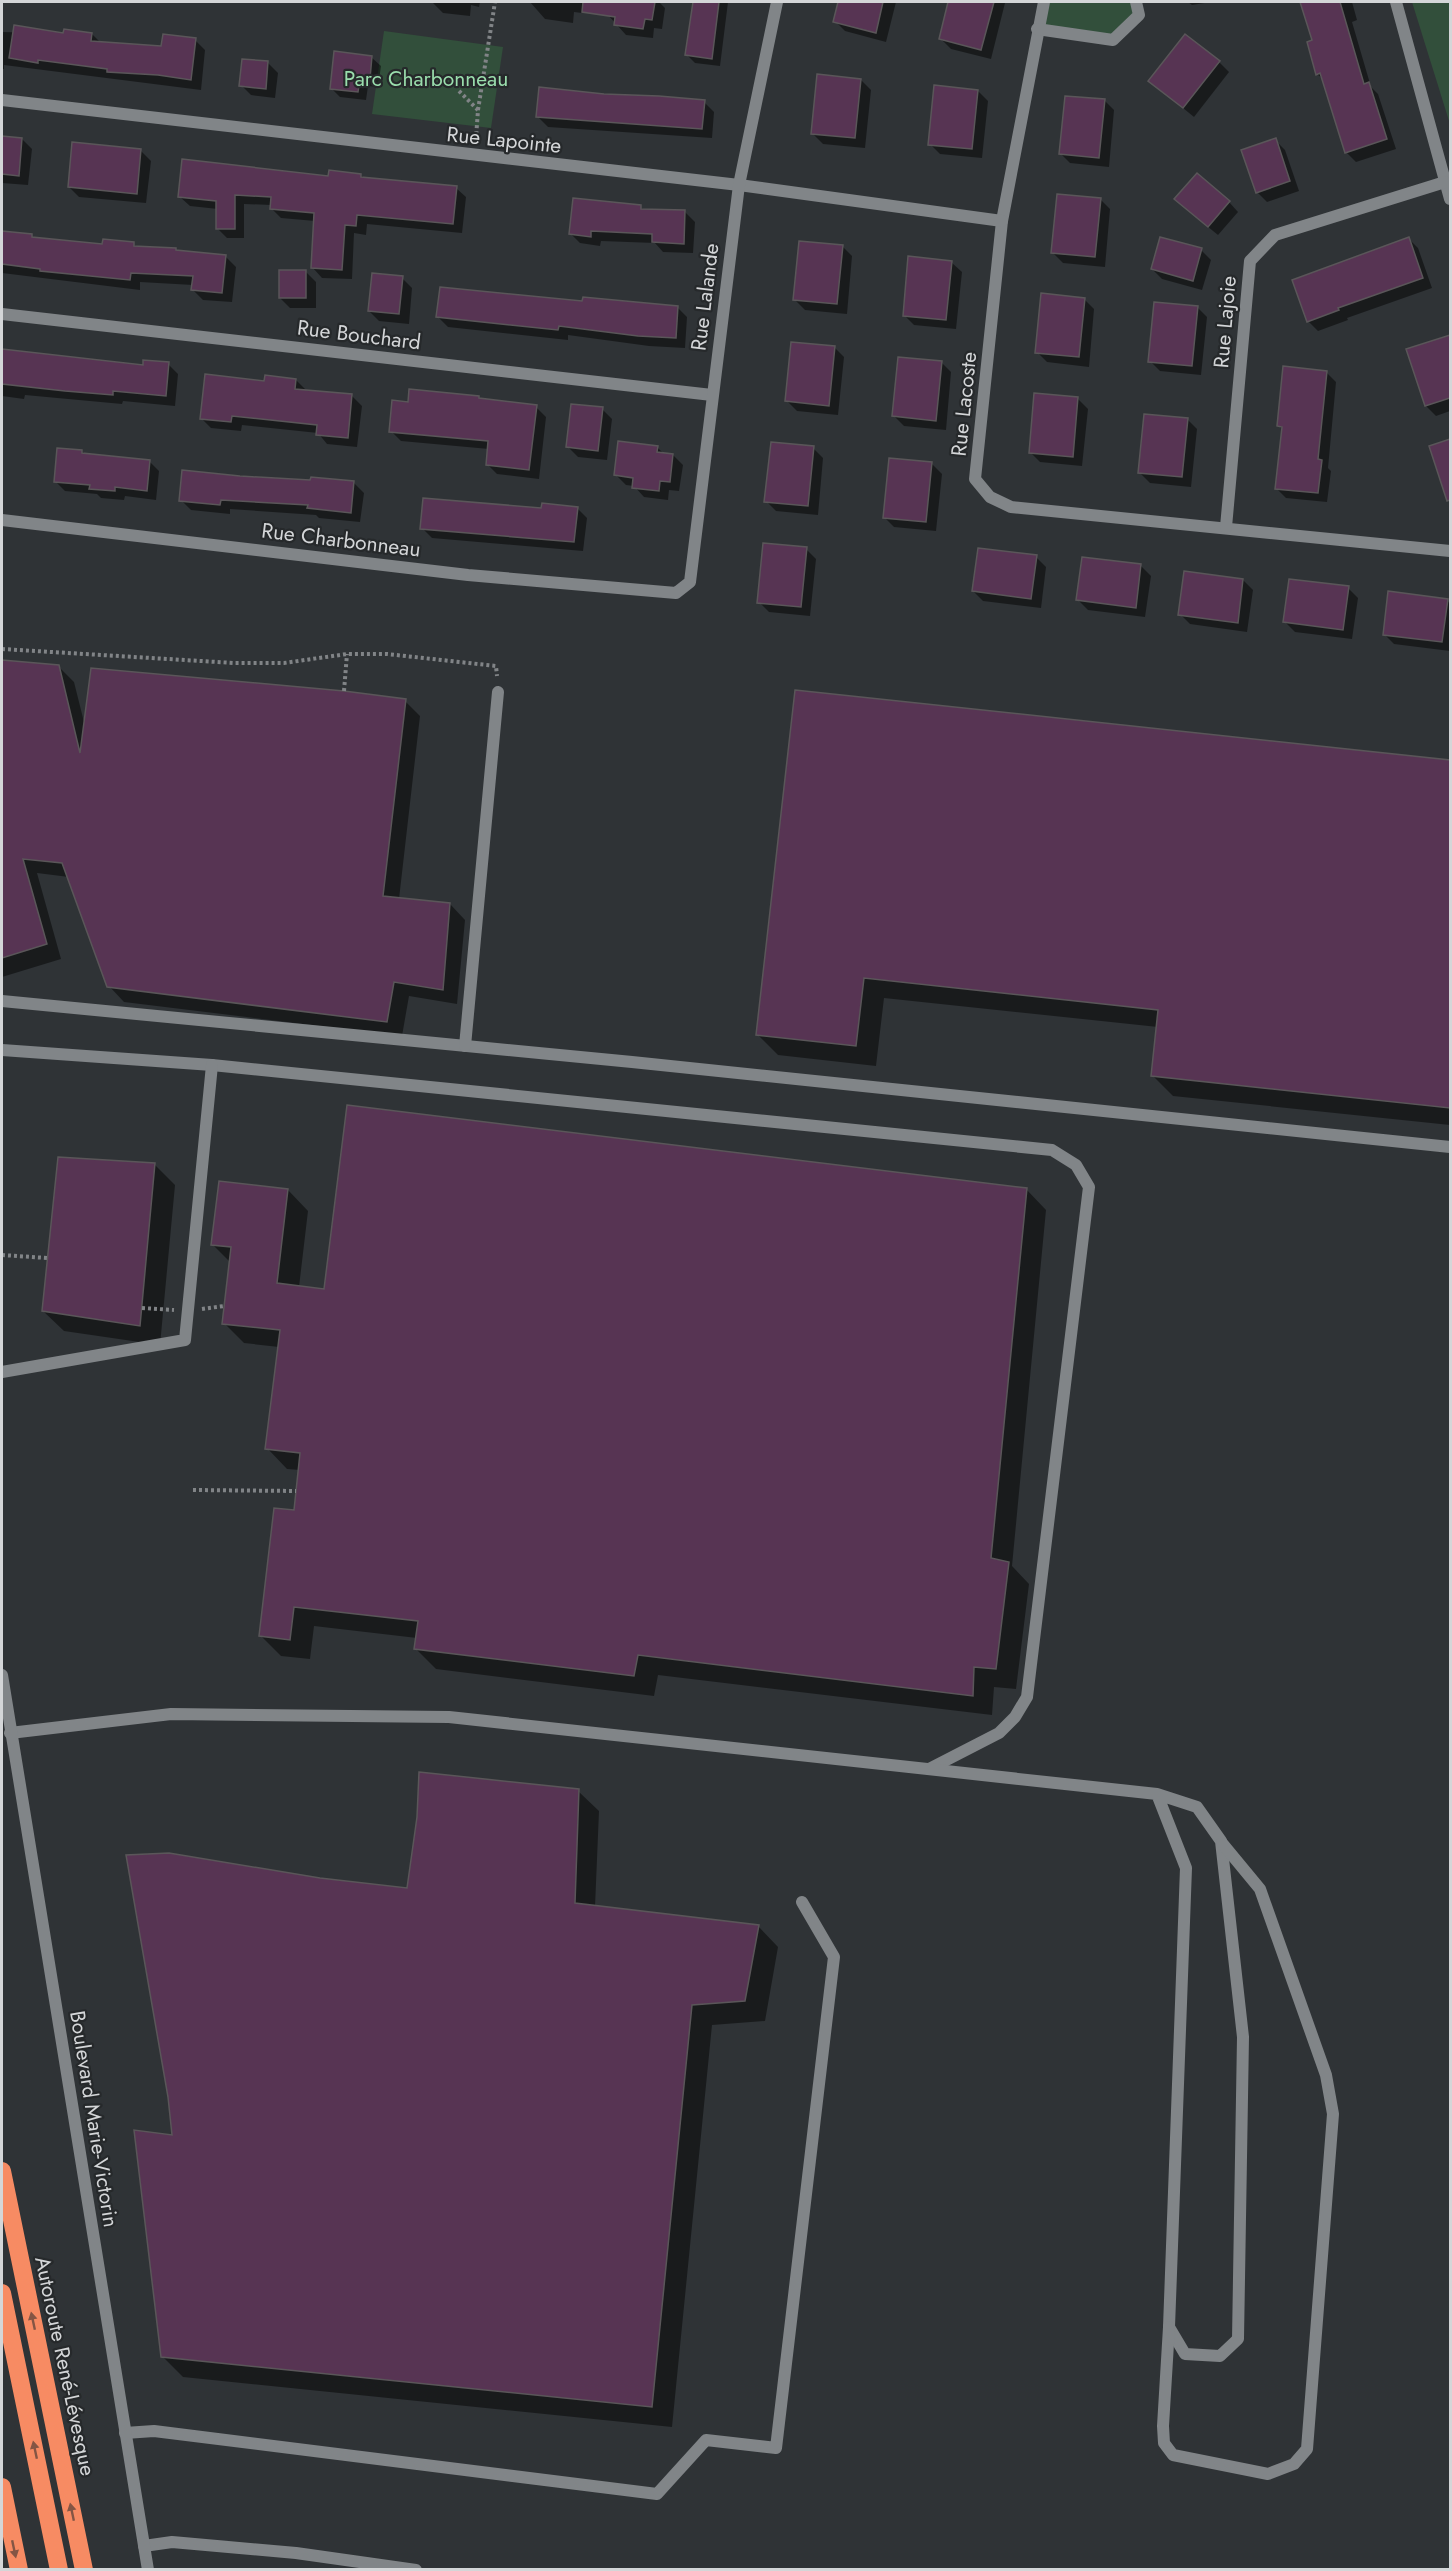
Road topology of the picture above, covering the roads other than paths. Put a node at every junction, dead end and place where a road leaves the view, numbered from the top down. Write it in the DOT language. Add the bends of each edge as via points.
graph roads {
  1 [pos="777,2"];
  2 [pos="1044,2"];
  3 [pos="1136,2"];
  4 [pos="1396,2"];
  5 [pos="1037,29"];
  6 [pos="2,100"];
  7 [pos="1445,182"];
  8 [pos="739,185"];
  9 [pos="1450,199"];
  10 [pos="1002,221"];
  11 [pos="2,314"];
  12 [pos="712,395"];
  13 [pos="2,520"];
  14 [pos="1226,527"];
  15 [pos="1450,551"];
  16 [pos="676,593"];
  17 [pos="498,692"];
  18 [pos="2,998"];
  19 [pos="465,1046"];
  20 [pos="2,1050"];
  21 [pos="212,1065"];
  22 [pos="1450,1147"];
  23 [pos="2,1372"];
  24 [pos="2,1675"];
  25 [pos="10,1733"];
  26 [pos="928,1769"];
  27 [pos="1157,1794"];
  28 [pos="1221,1841"];
  29 [pos="802,1902"];
  30 [pos="2,2171"];
  31 [pos="2,2293"];
  32 [pos="1169,2327"];
  33 [pos="125,2433"];
  34 [pos="2,2487"];
  35 [pos="144,2546"];
  36 [pos="18,2570"];
  37 [pos="59,2570"];
  38 [pos="84,2570"];
  39 [pos="148,2570"];
  40 [pos="416,2570"];
  1 -- 8 [label="street, Rue Lalande"];
  2 -- 5 [label="street, Rue Lacoste"];
  3 -- 5 [label="street" via="1139,15 1113,40"];
  4 -- 7 [label="street"];
  5 -- 10 [label="street, Rue Lacoste"];
  6 -- 8 [label="street, Rue Lapointe"];
  7 -- 9 [label="street"];
  7 -- 14 [label="street, Rue Lajoie" via="1275,235 1250,261"];
  8 -- 10 [label="street, Rue Lapointe"];
  8 -- 12 [label="street, Rue Lalande"];
  10 -- 14 [label="street, Rue Lacoste" via="975,479 990,497 1011,507"];
  11 -- 12 [label="street, Rue Bouchard"];
  12 -- 16 [label="street, Rue Lalande" via="690,582"];
  13 -- 16 [label="street, Rue Charbonneau" via="468,575"];
  14 -- 15 [label="street, Rue Lacoste"];
  17 -- 19 [label="street"];
  18 -- 19 [label="street"];
  19 -- 22 [label="street"];
  20 -- 21 [label="street"];
  21 -- 23 [label="street" via="185,1340"];
  21 -- 26 [label="street" via="1052,1150 1076,1164 1089,1186 1027,1697 999,1733"];
  24 -- 25 [label="street, Boulevard Marie-Victorin"];
  25 -- 26 [label="street" via="171,1714 449,1717"];
  25 -- 33 [label="street, Boulevard Marie-Victorin"];
  26 -- 27 [label="street"];
  27 -- 28 [label="street" via="1197,1807"];
  27 -- 32 [label="street" via="1186,1868"];
  28 -- 32 [label="street" via="1243,2037 1238,2340 1220,2356 1185,2354"];
  28 -- 32 [label="street" via="1260,1889 1326,2075 1333,2114 1307,2449 1294,2464 1268,2474 1173,2455 1164,2444 1163,2426"];
  29 -- 33 [label="street" via="834,1957 776,2448 706,2440 657,2494 154,2432"];
  38 -- 30 [label="highway, Autoroute René-Lévesque, one-way"];
  37 -- 31 [label="highway, one-way"];
  33 -- 35 [label="street, Boulevard Marie-Victorin"];
  34 -- 36 [label="highway, one-way"];
  35 -- 39 [label="street, Boulevard Marie-Victorin"];
  35 -- 40 [label="street" via="181,2543 296,2553"];
}
